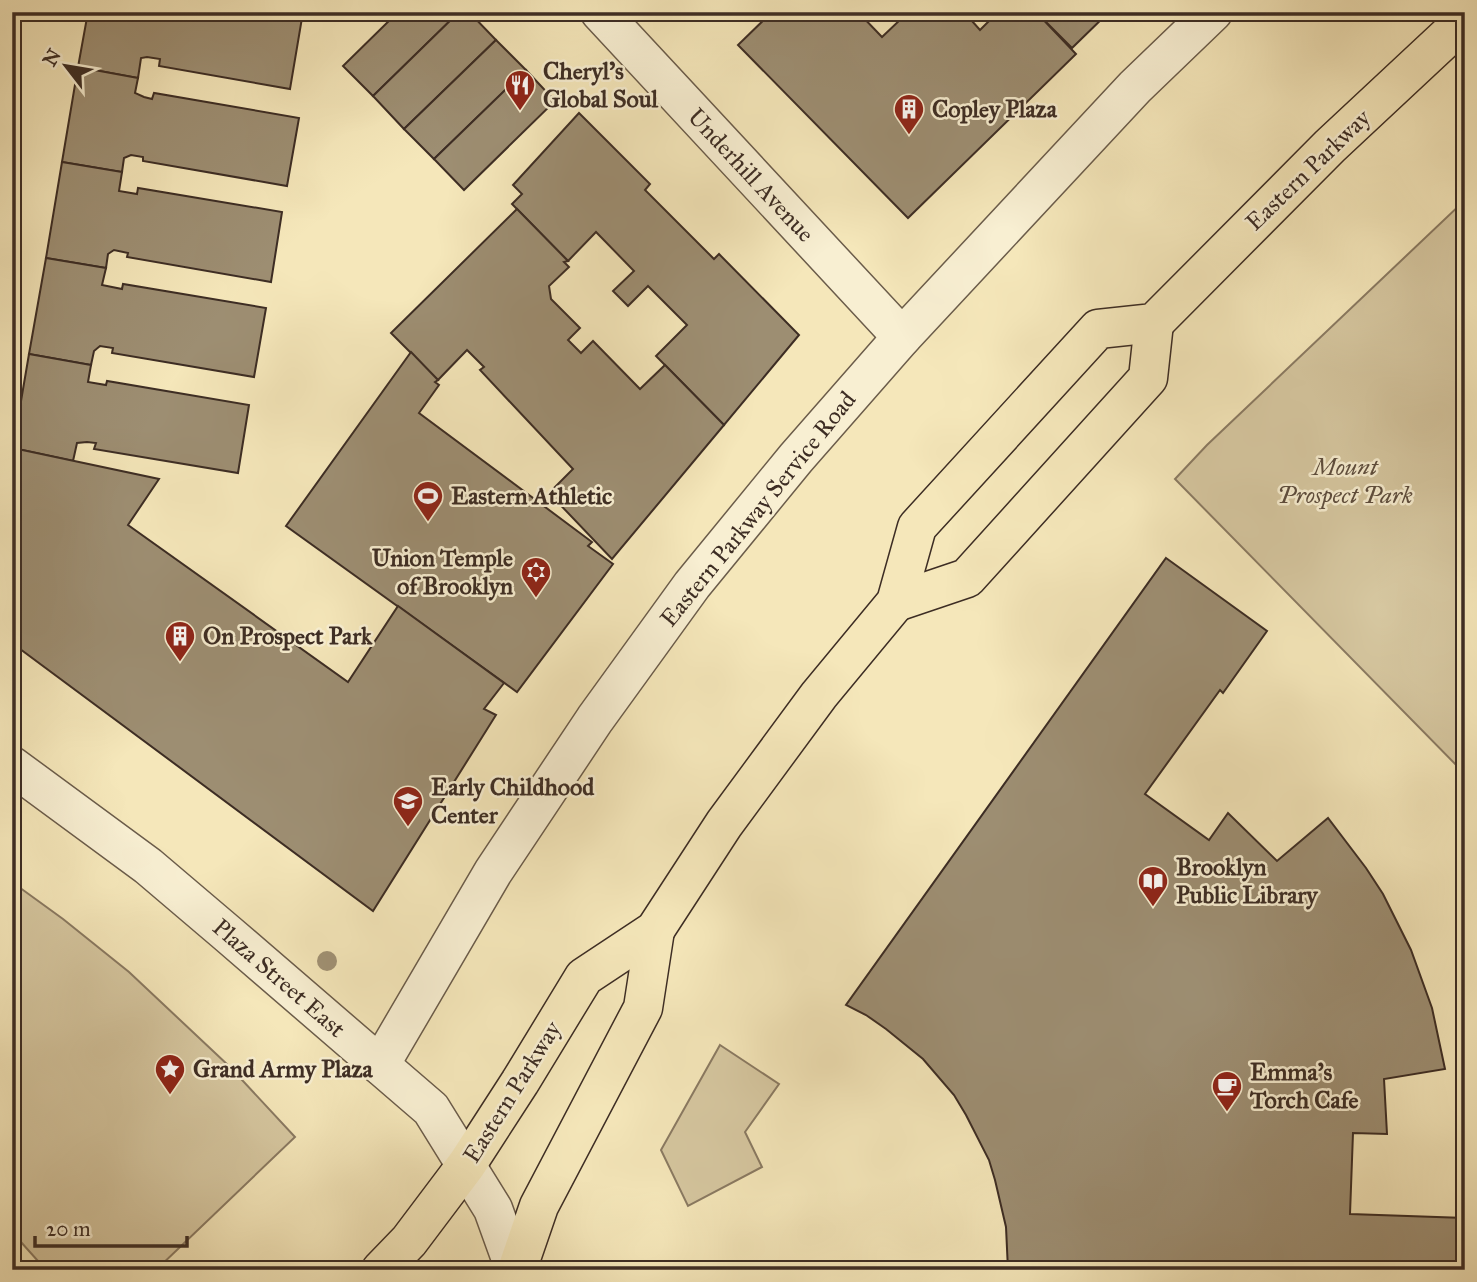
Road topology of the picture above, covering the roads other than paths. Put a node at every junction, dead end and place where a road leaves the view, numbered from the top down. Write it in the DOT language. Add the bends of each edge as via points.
graph roads {
  1 [pos="600,12"];
  2 [pos="1213,12"];
  3 [pos="1465,20"];
  4 [pos="1154,323"];
  5 [pos="902,337"];
  6 [pos="896,602"];
  7 [pos="12,766"];
  8 [pos="655,930"];
  9 [pos="380,1065"];
  10 [pos="467,1164"];
  11 [pos="381,1270"];
  12 [pos="516,1270"];
  1 -- 5 [label="street, Underhill Avenue"];
  2 -- 5 [label="street, Eastern Parkway Service Road" via="1135,87"];
  3 -- 4 [label="main road, Eastern Parkway" via="1330,146"];
  4 -- 6 [label="main road" via="1148,378 967,578"];
  4 -- 6 [label="main road, Eastern Parkway" via="1098,329 917,527"];
  5 -- 9 [label="street, Eastern Parkway Service Road" via="692,585 595,719 493,872"];
  6 -- 8 [label="main road, Eastern Parkway" via="819,695 724,824"];
  7 -- 9 [label="street, Plaza Street East" via="148,866"];
  8 -- 10 [label="main road, Eastern Parkway" via="584,977"];
  8 -- 12 [label="main road, Eastern Parkway" via="643,1008 540,1206"];
  9 -- 10 [label="street, Plaza Street East" via="431,1109"];
  10 -- 11 [label="main road, Eastern Parkway"];
  10 -- 12 [label="street, Plaza Street East" via="494,1209"];
}
